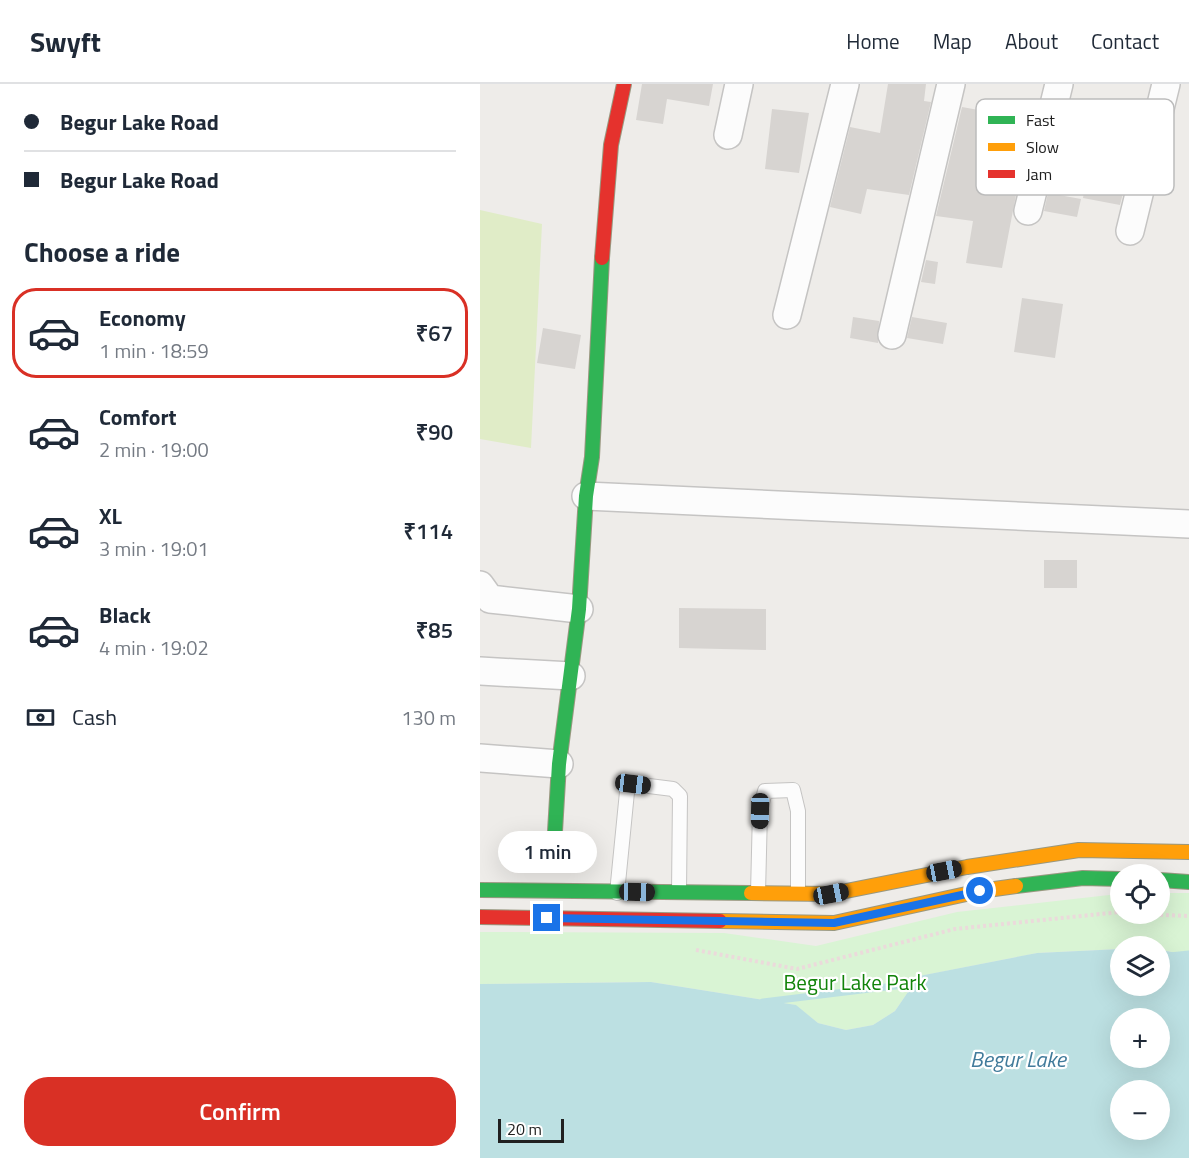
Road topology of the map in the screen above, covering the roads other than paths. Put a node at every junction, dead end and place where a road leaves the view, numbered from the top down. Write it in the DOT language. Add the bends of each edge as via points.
graph roads {
  1 [pos="624,84"];
  2 [pos="739,84"];
  3 [pos="845,84"];
  4 [pos="951,84"];
  5 [pos="1059,84"];
  6 [pos="1166,84"];
  7 [pos="1055,99"];
  8 [pos="1162,99"];
  9 [pos="728,135"];
  10 [pos="1032,195"];
  11 [pos="1139,195"];
  12 [pos="1028,211"];
  13 [pos="1130,231"];
  14 [pos="787,315"];
  15 [pos="892,335"];
  16 [pos="586,496"];
  17 [pos="1189,524"];
  18 [pos="480,585"];
  19 [pos="579,609"];
  20 [pos="480,671"];
  21 [pos="571,676"];
  22 [pos="480,758"];
  23 [pos="559,764"];
  24 [pos="1189,852"];
  25 [pos="554,865"];
  26 [pos="1110,879"];
  27 [pos="1170,881"];
  28 [pos="1189,882"];
  29 [pos="480,891"];
  30 [pos="617,892"];
  31 [pos="679,892"];
  32 [pos="758,893"];
  33 [pos="798,893"];
  34 [pos="480,917"];
  35 [pos="614,919"];
  1 -- 16 [label="main road" via="610,157"];
  2 -- 9 [label="street"];
  3 -- 14 [label="street"];
  4 -- 15 [label="street"];
  5 -- 7 [label="street"];
  6 -- 8 [label="street"];
  10 -- 12 [label="street"];
  11 -- 13 [label="street"];
  16 -- 17 [label="street"];
  16 -- 19 [label="main road"];
  18 -- 19 [label="street" via="490,599"];
  19 -- 21 [label="main road"];
  20 -- 21 [label="street"];
  21 -- 23 [label="main road"];
  22 -- 23 [label="street"];
  23 -- 25 [label="main road"];
  24 -- 33 [label="main road" via="1079,850 831,894"];
  26 -- 35 [label="main road" via="1083,878 980,891 834,923"];
  27 -- 28 [label="main road"];
  29 -- 30 [label="main road"];
  30 -- 31 [label="main road"];
  30 -- 31 [label="lane" via="627,792 633,784 673,789 680,796"];
  30 -- 35 [label="lane"];
  31 -- 32 [label="main road"];
  32 -- 33 [label="main road"];
  32 -- 33 [label="lane" via="760,811 765,791 793,790 798,811"];
  34 -- 35 [label="main road"];
}
